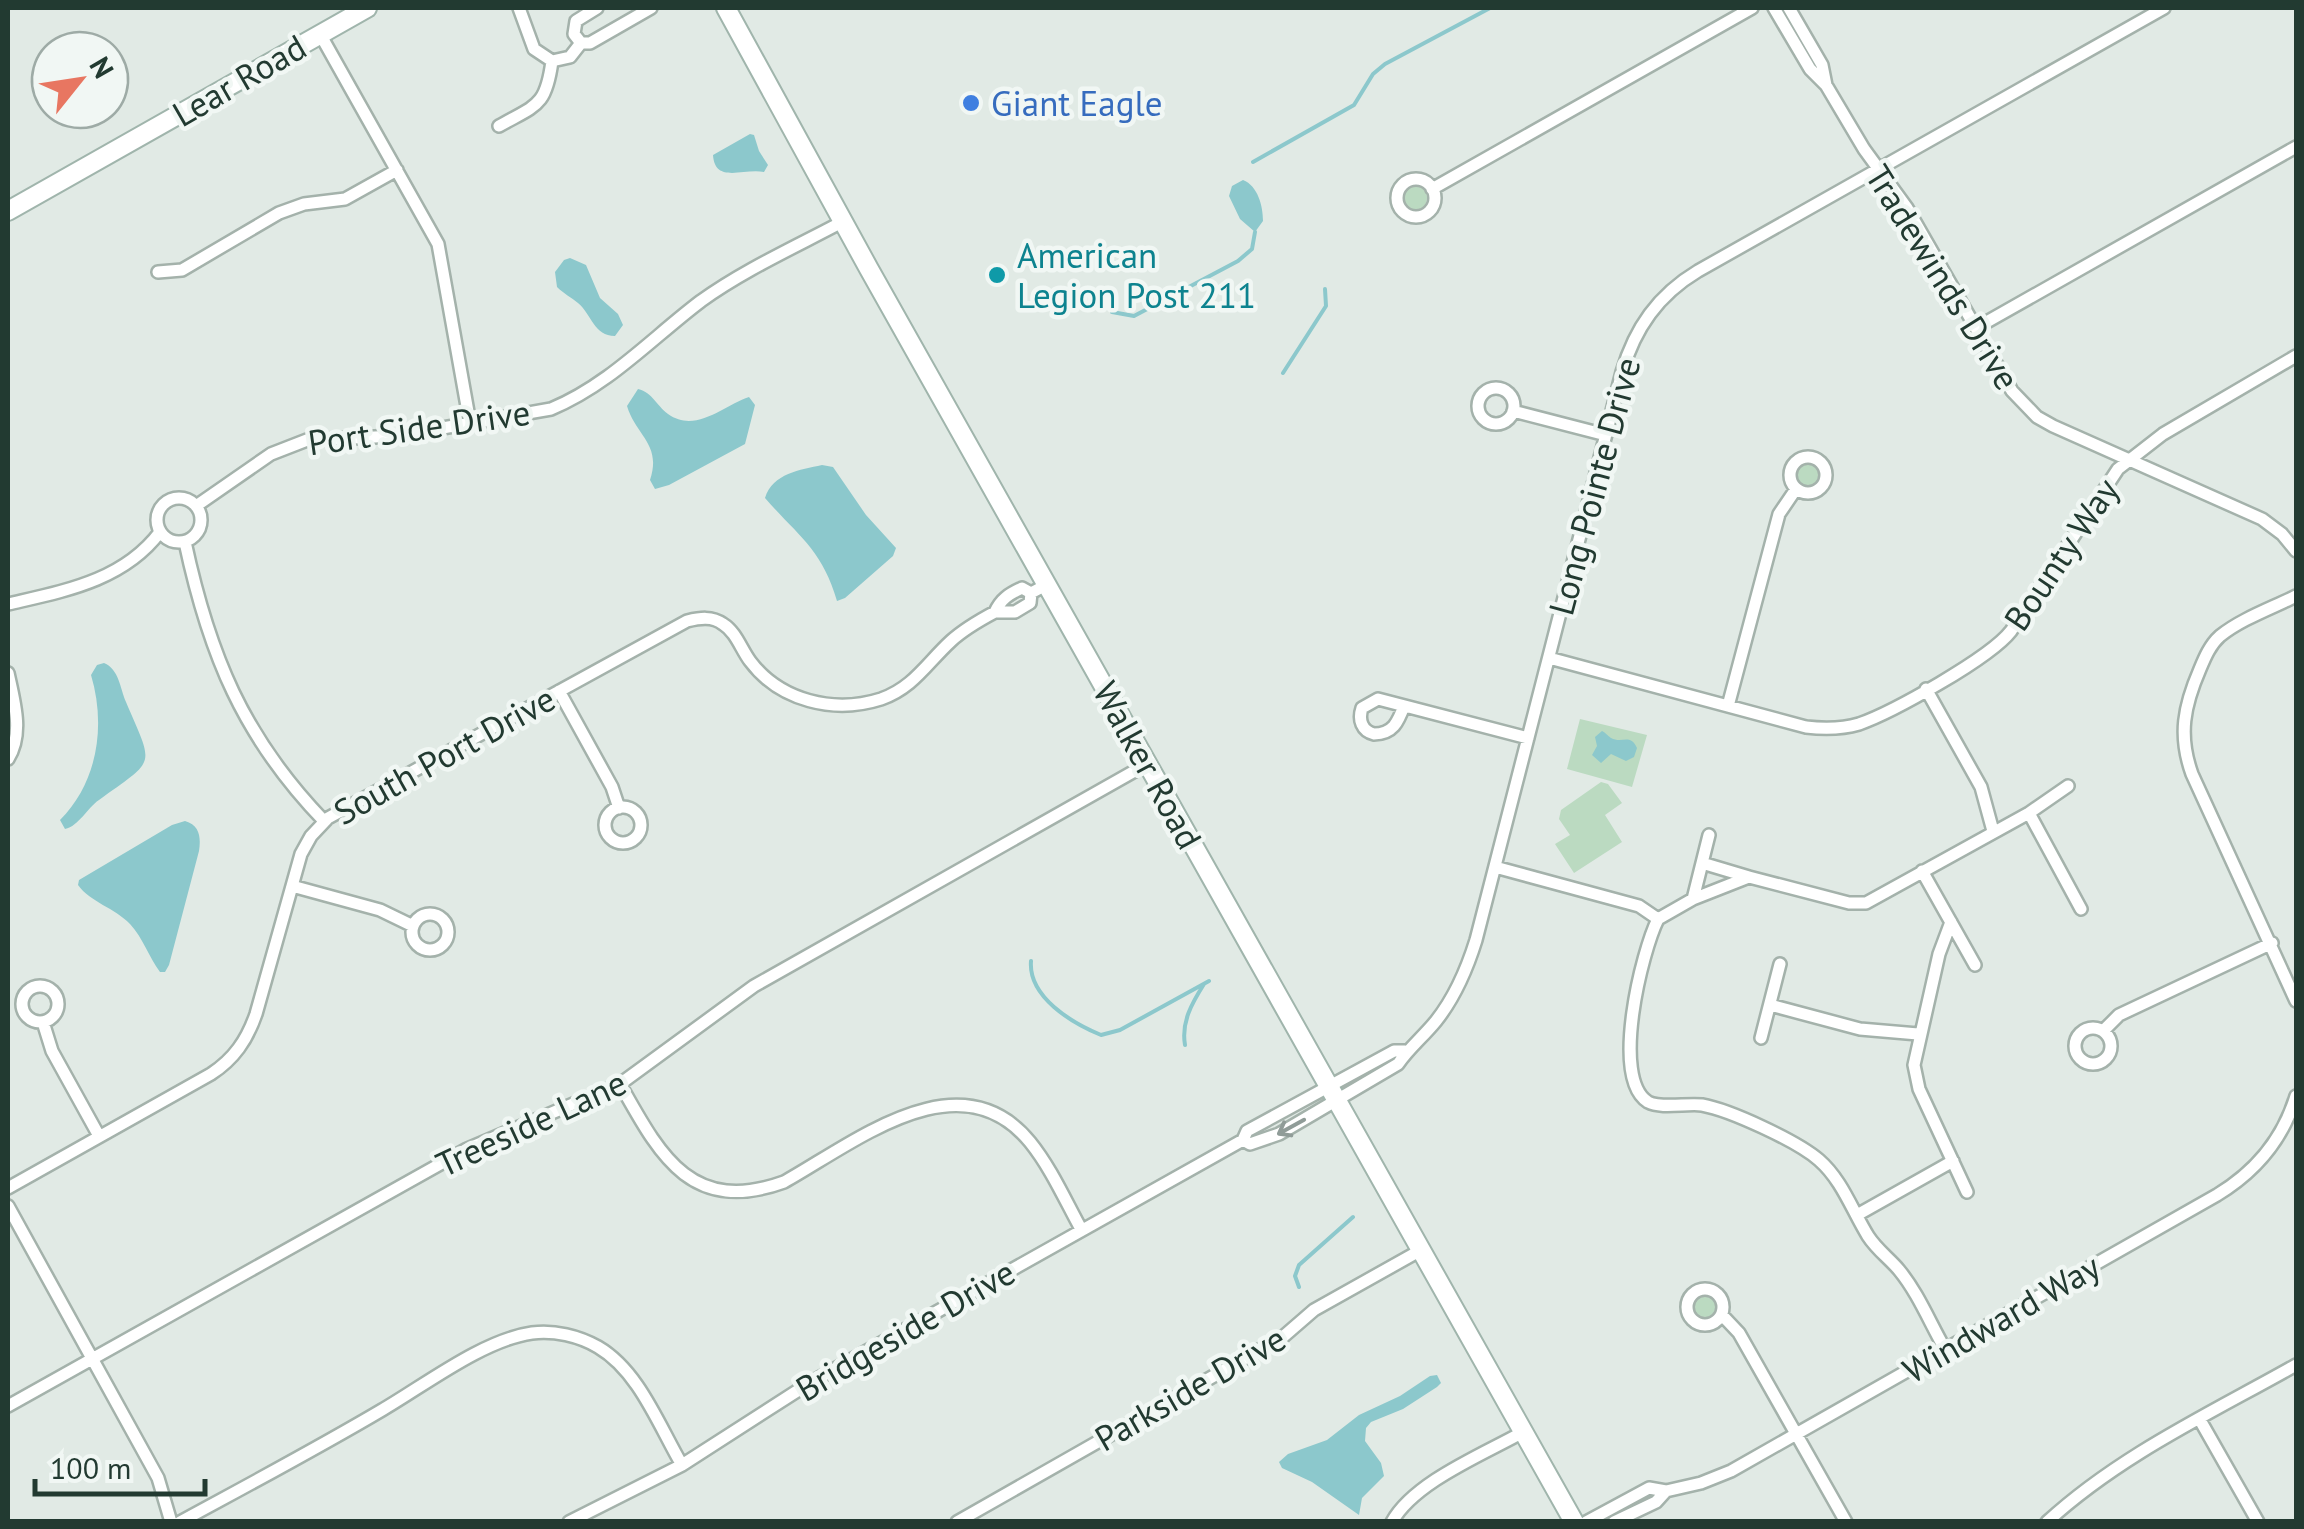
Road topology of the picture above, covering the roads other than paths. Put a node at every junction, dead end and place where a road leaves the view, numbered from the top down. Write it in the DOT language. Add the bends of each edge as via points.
graph roads {
  1 [pos="367,8"];
  2 [pos="519,8"];
  3 [pos="597,8"];
  4 [pos="651,8"];
  5 [pos="726,8"];
  6 [pos="1752,8"];
  7 [pos="1774,8"];
  8 [pos="1789,8"];
  9 [pos="2164,8"];
  10 [pos="320,34"];
  11 [pos="581,43"];
  12 [pos="552,61"];
  13 [pos="1826,85"];
  14 [pos="499,126"];
  15 [pos="2296,147"];
  16 [pos="1878,168"];
  17 [pos="397,170"];
  18 [pos="1432,188"];
  19 [pos="8,212"];
  20 [pos="842,222"];
  21 [pos="158,272"];
  22 [pos="1976,328"];
  23 [pos="2296,356"];
  24 [pos="1513,411"];
  25 [pos="470,423"];
  26 [pos="1606,435"];
  27 [pos="2129,460"];
  28 [pos="1796,489"];
  29 [pos="196,506"];
  30 [pos="160,532"];
  31 [pos="186,542"];
  32 [pos="2296,551"];
  33 [pos="1039,589"];
  34 [pos="2296,596"];
  35 [pos="8,604"];
  36 [pos="1549,658"];
  37 [pos="8,673"];
  38 [pos="1926,689"];
  39 [pos="559,690"];
  40 [pos="1404,706"];
  41 [pos="1728,706"];
  42 [pos="1528,738"];
  43 [pos="8,759"];
  44 [pos="1148,764"];
  45 [pos="2068,786"];
  46 [pos="619,808"];
  47 [pos="2029,813"];
  48 [pos="324,820"];
  49 [pos="1994,831"];
  50 [pos="1710,835"];
  51 [pos="1702,863"];
  52 [pos="1495,867"];
  53 [pos="1922,872"];
  54 [pos="1749,877"];
  55 [pos="292,886"];
  56 [pos="1693,899"];
  57 [pos="2081,909"];
  58 [pos="1658,919"];
  59 [pos="1951,922"];
  60 [pos="413,926"];
  61 [pos="2272,943"];
  62 [pos="1780,964"];
  63 [pos="1976,965"];
  64 [pos="2296,1000"];
  65 [pos="1770,1005"];
  66 [pos="43,1022"];
  67 [pos="2104,1031"];
  68 [pos="1918,1034"];
  69 [pos="1761,1038"];
  70 [pos="620,1084"];
  71 [pos="1333,1094"];
  72 [pos="2296,1096"];
  73 [pos="99,1136"];
  74 [pos="1953,1161"];
  75 [pos="8,1188"];
  76 [pos="1968,1192"];
  77 [pos="8,1206"];
  78 [pos="1857,1215"];
  79 [pos="1081,1229"];
  80 [pos="1421,1250"];
  81 [pos="1722,1315"];
  82 [pos="1945,1349"];
  83 [pos="92,1358"];
  84 [pos="2296,1365"];
  85 [pos="8,1406"];
  86 [pos="2200,1420"];
  87 [pos="1523,1432"];
  88 [pos="1796,1434"];
  89 [pos="682,1465"];
  90 [pos="1666,1491"];
  91 [pos="170,1522"];
  92 [pos="180,1522"];
  93 [pos="569,1522"];
  94 [pos="957,1522"];
  95 [pos="1392,1522"];
  96 [pos="1574,1522"];
  97 [pos="1586,1522"];
  98 [pos="1614,1522"];
  99 [pos="1846,1522"];
  100 [pos="2047,1522"];
  101 [pos="2258,1522"];
  1 -- 10 [label="street, Lear Road"];
  2 -- 12 [label="street" via="534,49"];
  3 -- 11 [label="street" via="576,22"];
  4 -- 11 [label="street"];
  5 -- 20 [label="street, Walker Road"];
  6 -- 18 [label="street"];
  7 -- 13 [label="street, Tradewinds Drive"];
  8 -- 13 [label="street, Tradewinds Drive" via="1822,65"];
  9 -- 16 [label="street, Long Pointe Drive"];
  10 -- 17 [label="street"];
  10 -- 19 [label="street, Lear Road"];
  11 -- 12 [label="street" via="570,56"];
  12 -- 14 [label="street" via="543,99"];
  13 -- 16 [label="street, Tradewinds Drive"];
  15 -- 22 [label="street"];
  16 -- 22 [label="street, Tradewinds Drive"];
  16 -- 26 [label="street, Long Pointe Drive" via="1665,295 1628,352"];
  17 -- 21 [label="street" via="344,199 291,208 182,270"];
  17 -- 25 [label="street" via="442,257"];
  20 -- 25 [label="street, Port Side Drive" via="702,301 580,396 552,409"];
  20 -- 33 [label="street, Walker Road"];
  22 -- 27 [label="street, Tradewinds Drive" via="2023,406"];
  23 -- 27 [label="street, Bounty Way"];
  24 -- 26 [label="street"];
  25 -- 29 [label="street, Port Side Drive" via="296,443"];
  26 -- 36 [label="street, Long Pointe Drive"];
  27 -- 32 [label="street, Tradewinds Drive" via="2262,519"];
  27 -- 38 [label="street, Bounty Way" via="2108,479 2005,638"];
  28 -- 41 [label="street" via="1779,514"];
  29 -- 30 [label="street, Port Side Drive" via="176,498 163,504 156,518"];
  29 -- 31 [label="street" via="200,526"];
  30 -- 31 [label="street"];
  30 -- 35 [label="street" via="122,568 85,586"];
  31 -- 48 [label="street" via="204,625 227,680 273,763"];
  33 -- 39 [label="street, South Port Drive" via="1011,593 907,686 868,702 832,705 783,690 752,664 730,629 708,618 680,623"];
  33 -- 44 [label="street, Walker Road"];
  34 -- 61 [label="street" via="2214,642 2182,726 2192,774"];
  36 -- 41 [label="street, Bounty Way"];
  36 -- 42 [label="street, Long Pointe Drive"];
  37 -- 43 [label="street" via="17,725"];
  38 -- 41 [label="street, Bounty Way" via="1862,723 1826,729"];
  38 -- 49 [label="street" via="1982,787"];
  39 -- 46 [label="street"];
  39 -- 48 [label="street, South Port Drive"];
  40 -- 42 [label="street"];
  42 -- 52 [label="street, Long Pointe Drive"];
  44 -- 70 [label="street, Treeside Lane" via="754,986"];
  44 -- 71 [label="street, Walker Road"];
  45 -- 47 [label="street"];
  47 -- 49 [label="street"];
  47 -- 57 [label="street"];
  48 -- 55 [label="street, South Port Drive" via="301,854"];
  49 -- 53 [label="street"];
  50 -- 51 [label="street"];
  51 -- 54 [label="street"];
  51 -- 56 [label="street"];
  52 -- 58 [label="street" via="1639,906"];
  52 -- 71 [label="street, Long Pointe Drive" via="1470,958 1435,1022 1405,1051 1394,1051"];
  53 -- 54 [label="street" via="1855,904"];
  53 -- 59 [label="street"];
  54 -- 56 [label="street"];
  55 -- 60 [label="street"];
  55 -- 73 [label="street, South Port Drive" via="256,1014 239,1049 211,1074"];
  56 -- 58 [label="street"];
  58 -- 78 [label="street" via="1646,946 1630,1043 1642,1095 1652,1103 1724,1110 1807,1152 1835,1176"];
  59 -- 63 [label="street"];
  59 -- 68 [label="street"];
  61 -- 64 [label="street"];
  61 -- 67 [label="street" via="2119,1015"];
  62 -- 65 [label="street"];
  65 -- 68 [label="street" via="1860,1029"];
  65 -- 69 [label="street"];
  66 -- 73 [label="street" via="52,1052"];
  68 -- 74 [label="street" via="1917,1082"];
  70 -- 79 [label="street" via="668,1161 688,1178 731,1191 784,1182 916,1110 952,1104 987,1111 1030,1142"];
  70 -- 83 [label="street, Treeside Lane" via="467,1149"];
  71 -- 79 [label="street, Bridgeside Drive, one-way" via="1247,1132"];
  71 -- 80 [label="street, Walker Road"];
  72 -- 82 [label="street, Windward Way" via="2273,1146 2229,1188"];
  73 -- 75 [label="street, South Port Drive"];
  74 -- 76 [label="street"];
  74 -- 78 [label="street"];
  77 -- 83 [label="street"];
  78 -- 82 [label="street" via="1900,1271"];
  79 -- 89 [label="street, Bridgeside Drive" via="808,1384"];
  80 -- 87 [label="street, Walker Road"];
  80 -- 94 [label="street, Parkside Drive"];
  81 -- 88 [label="street" via="1740,1333"];
  82 -- 88 [label="street, Windward Way"];
  83 -- 85 [label="street, Treeside Lane"];
  83 -- 91 [label="street" via="158,1478"];
  84 -- 86 [label="street"];
  86 -- 100 [label="street" via="2100,1478"];
  86 -- 101 [label="street"];
  87 -- 95 [label="street" via="1419,1491"];
  87 -- 96 [label="street, Walker Road"];
  88 -- 90 [label="street, Windward Way" via="1721,1475"];
  88 -- 99 [label="street"];
  89 -- 92 [label="street" via="614,1358 583,1340 530,1334 490,1347"];
  89 -- 93 [label="street, Bridgeside Drive"];
  90 -- 97 [label="street, Windward Way" via="1648,1488"];
  90 -- 98 [label="street, Windward Way"];
}
